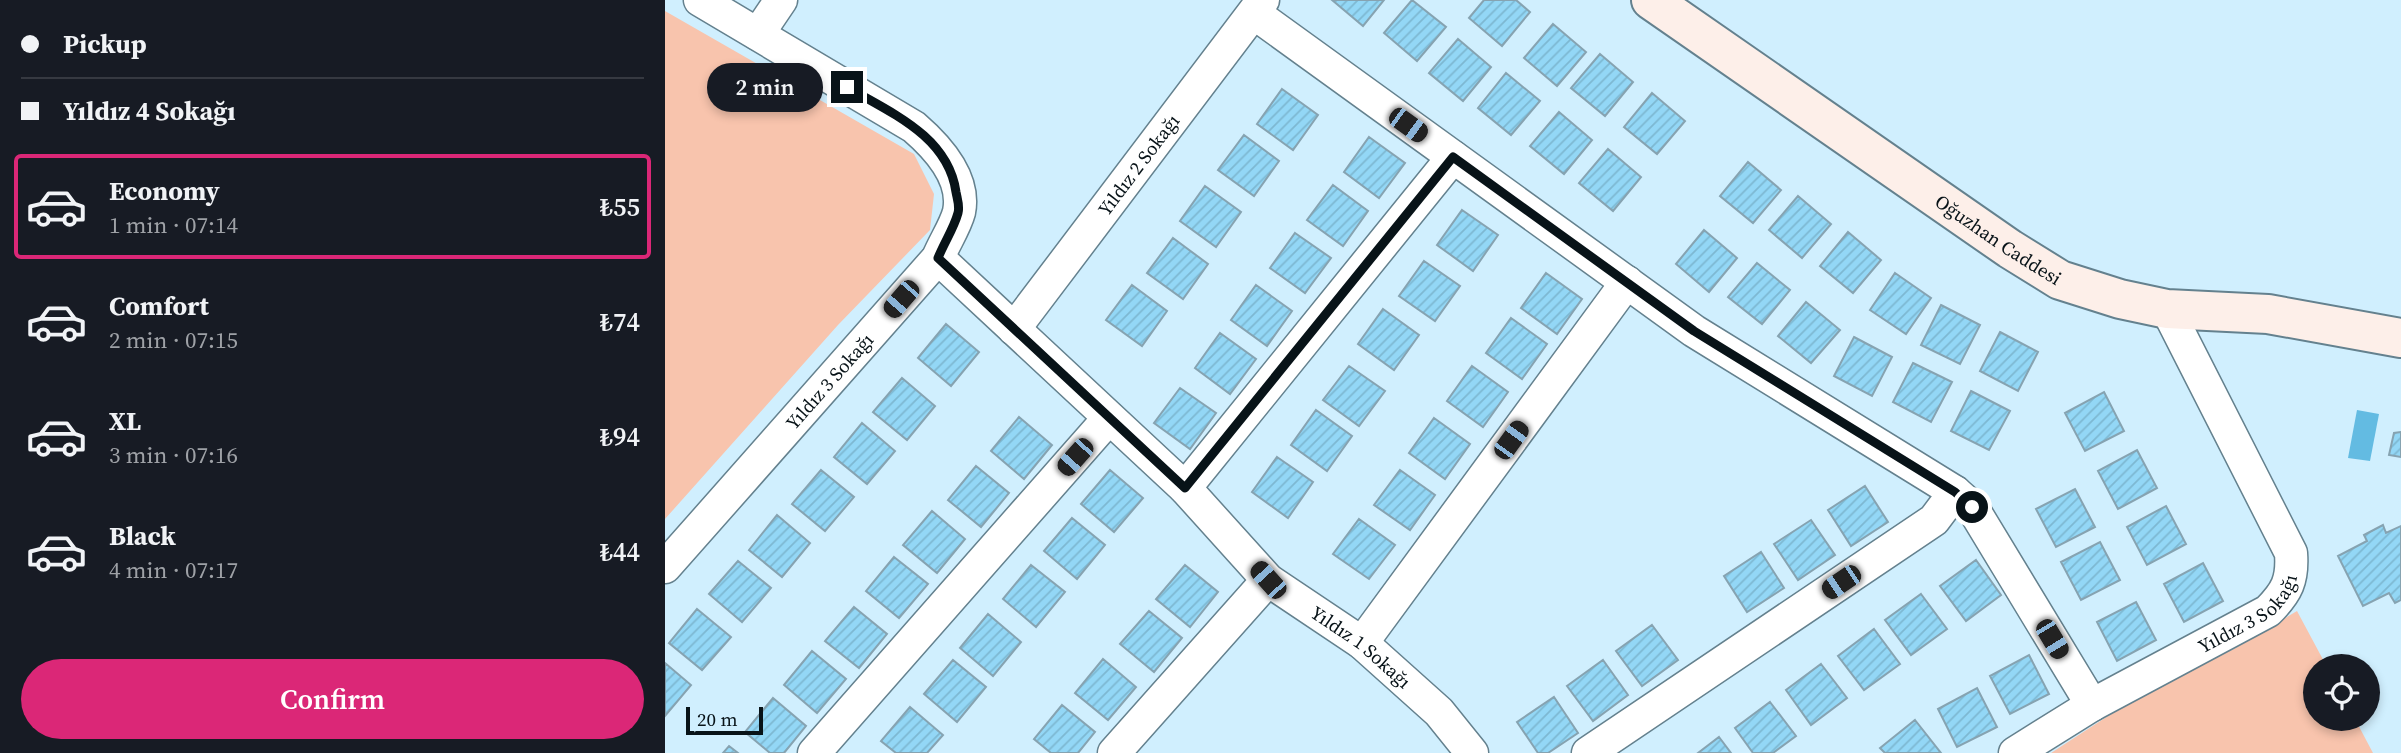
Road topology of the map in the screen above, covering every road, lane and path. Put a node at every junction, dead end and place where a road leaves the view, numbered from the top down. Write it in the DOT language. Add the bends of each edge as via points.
graph roads {
  1 [pos="700,0"];
  2 [pos="781,0"];
  3 [pos="1651,0"];
  4 [pos="1258,7"];
  5 [pos="758,34"];
  6 [pos="1453,157"];
  7 [pos="938,258"];
  8 [pos="1627,282"];
  9 [pos="2167,309"];
  10 [pos="1014,329"];
  11 [pos="2401,338"];
  12 [pos="1109,418"];
  13 [pos="1185,488"];
  14 [pos="1955,492"];
  15 [pos="665,568"];
  16 [pos="1268,580"];
  17 [pos="1362,643"];
  18 [pos="2092,705"];
  19 [pos="814,753"];
  20 [pos="1114,753"];
  21 [pos="1472,753"];
  22 [pos="1588,753"];
  23 [pos="2015,753"];
  1 -- 5 [label="street"];
  2 -- 5 [label="street"];
  3 -- 9 [label="street, Oğuzhan Caddesi" via="2060,280"];
  4 -- 6 [label="street"];
  4 -- 10 [label="street, Yıldız 2 Sokağı"];
  5 -- 7 [label="street, Yıldız 3 Sokağı" via="914,127 939,148 954,177 959,210"];
  6 -- 8 [label="street"];
  6 -- 13 [label="street"];
  7 -- 10 [label="street, Yıldız 1 Sokağı"];
  7 -- 15 [label="street, Yıldız 3 Sokağı"];
  8 -- 14 [label="street" via="1694,331"];
  8 -- 17 [label="street"];
  9 -- 11 [label="street, Oğuzhan Caddesi" via="2268,314"];
  9 -- 18 [label="street, Yıldız 3 Sokağı" via="2291,553 2293,574 2286,593 2268,611"];
  10 -- 12 [label="street, Yıldız 1 Sokağı"];
  12 -- 13 [label="street, Yıldız 1 Sokağı"];
  12 -- 19 [label="street"];
  13 -- 16 [label="street, Yıldız 1 Sokağı"];
  14 -- 18 [label="street" via="1972,507"];
  14 -- 22 [label="street" via="1934,520"];
  16 -- 17 [label="street, Yıldız 1 Sokağı"];
  16 -- 20 [label="street"];
  17 -- 21 [label="street, Yıldız 1 Sokağı" via="1439,712"];
  18 -- 23 [label="street, Yıldız 3 Sokağı"];
}
